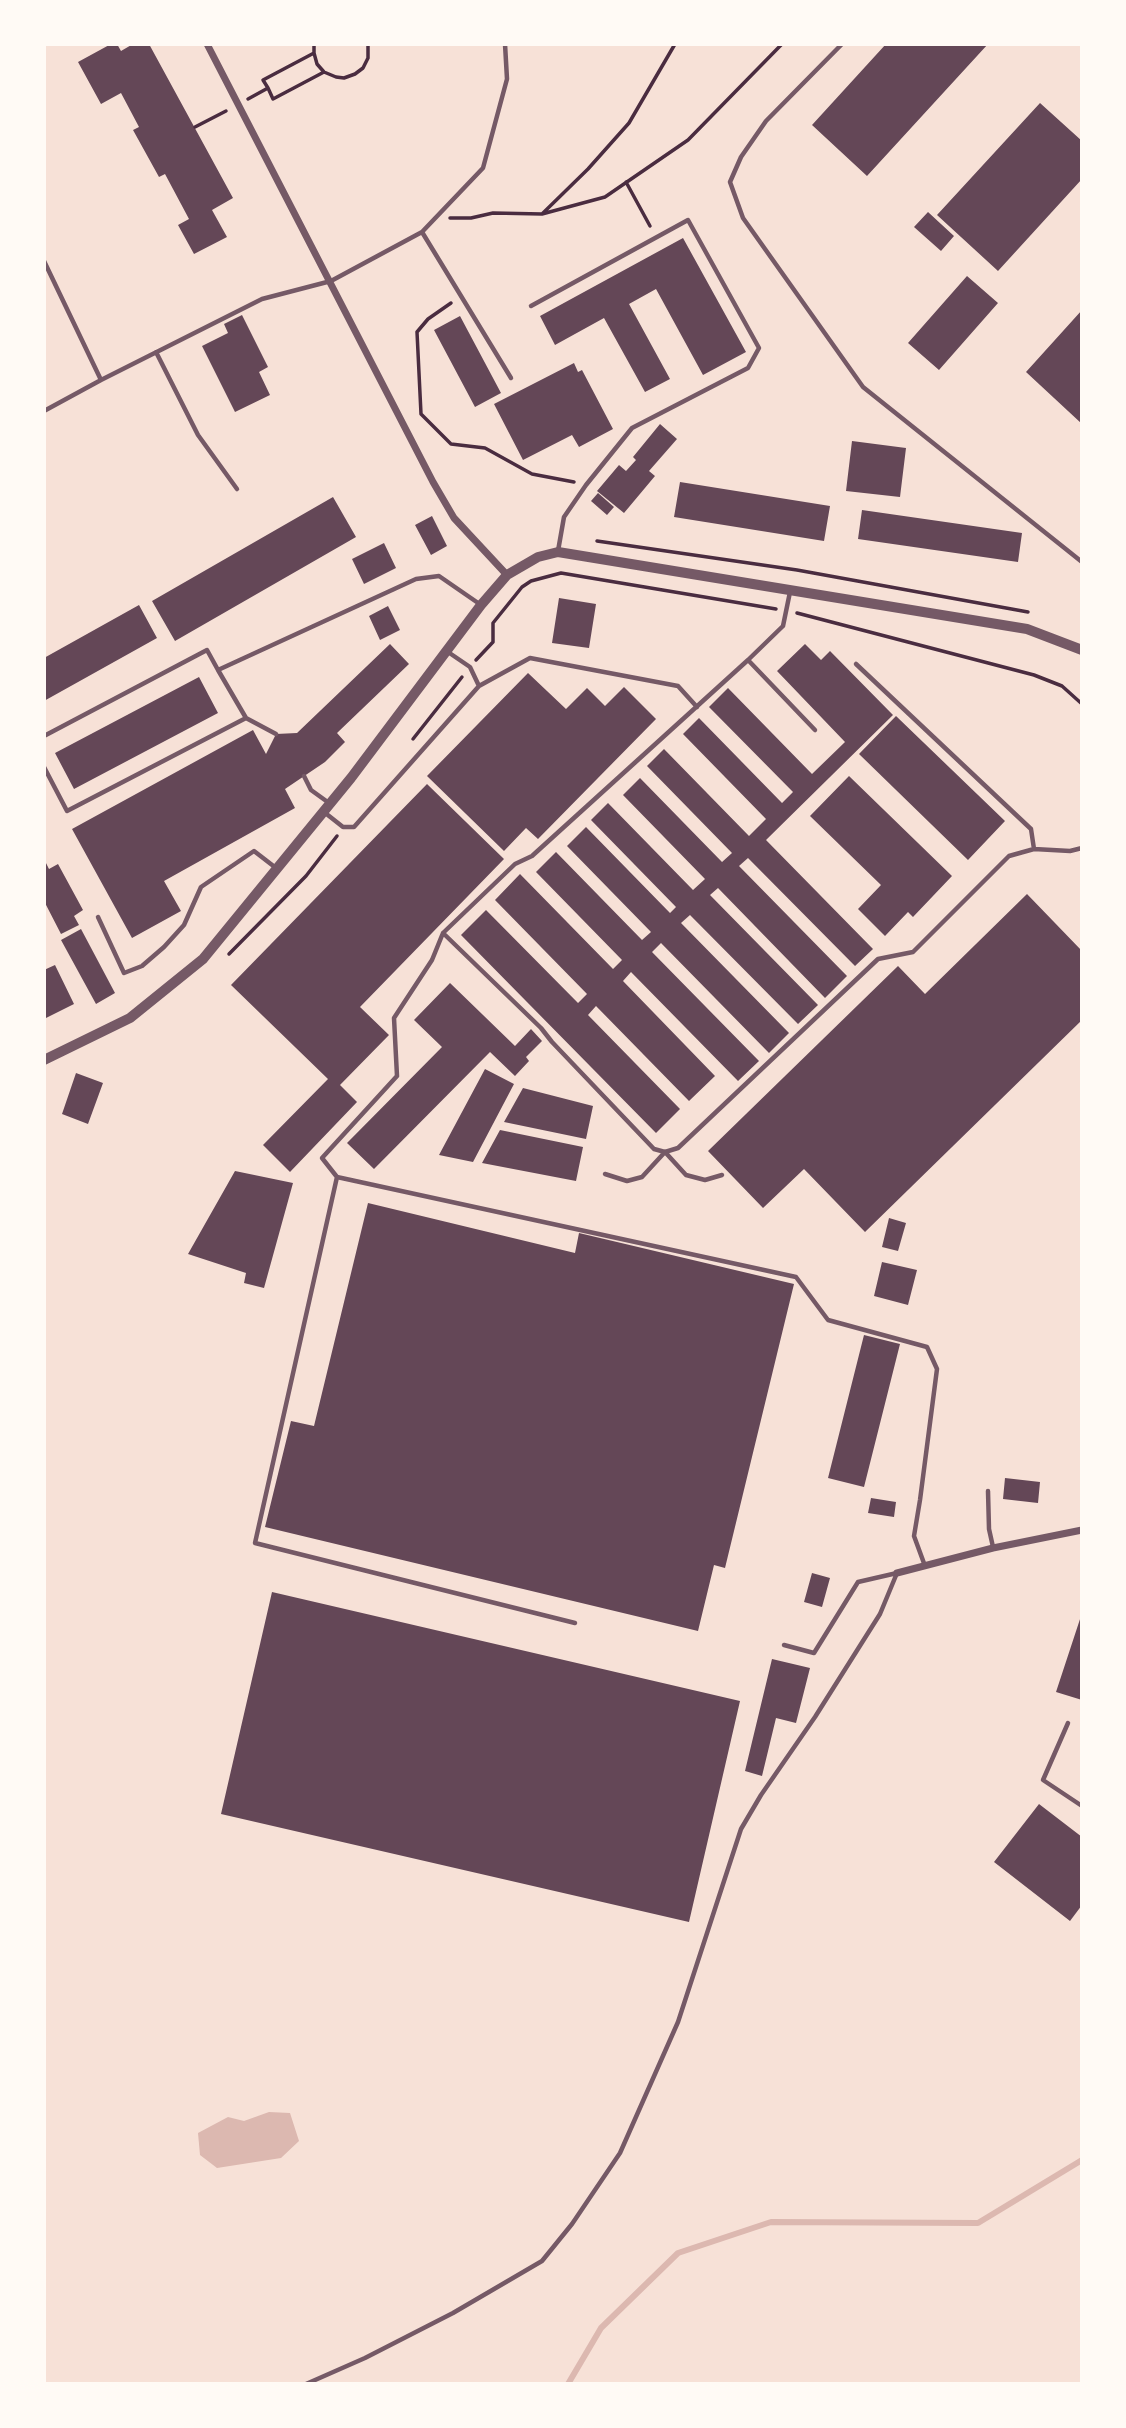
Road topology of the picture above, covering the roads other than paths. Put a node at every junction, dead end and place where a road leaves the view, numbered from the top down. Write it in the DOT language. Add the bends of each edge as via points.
graph roads {
  1 [pos="207,44"];
  2 [pos="505,44"];
  3 [pos="842,44"];
  4 [pos="422,232"];
  5 [pos="44,261"];
  6 [pos="331,281"];
  7 [pos="531,306"];
  8 [pos="156,352"];
  9 [pos="511,378"];
  10 [pos="101,380"];
  11 [pos="44,411"];
  12 [pos="237,489"];
  13 [pos="558,552"];
  14 [pos="1082,562"];
  15 [pos="507,575"];
  16 [pos="790,592"];
  17 [pos="481,605"];
  18 [pos="1082,650"];
  19 [pos="447,651"];
  20 [pos="748,660"];
  21 [pos="856,664"];
  22 [pos="218,670"];
  23 [pos="479,686"];
  24 [pos="696,707"];
  25 [pos="246,718"];
  26 [pos="815,730"];
  27 [pos="276,734"];
  28 [pos="44,736"];
  29 [pos="44,767"];
  30 [pos="304,776"];
  31 [pos="327,808"];
  32 [pos="1082,848"];
  33 [pos="1034,849"];
  34 [pos="277,869"];
  35 [pos="98,917"];
  36 [pos="443,933"];
  37 [pos="44,1060"];
  38 [pos="665,1152"];
  39 [pos="605,1174"];
  40 [pos="722,1175"];
  41 [pos="337,1177"];
  42 [pos="989,1491"];
  43 [pos="1082,1530"];
  44 [pos="993,1548"];
  45 [pos="925,1566"];
  46 [pos="897,1573"];
  47 [pos="575,1623"];
  48 [pos="785,1645"];
  49 [pos="1068,1723"];
  50 [pos="1082,1806"];
  51 [pos="306,2384"];
  1 -- 6 [label="street"];
  2 -- 4 [label="lane" via="507,79 483,168"];
  3 -- 14 [label="lane" via="766,121 741,157 730,182 743,218 863,387"];
  4 -- 6 [label="lane"];
  4 -- 9 [label="lane"];
  5 -- 10 [label="lane"];
  6 -- 8 [label="lane" via="262,299"];
  6 -- 15 [label="street" via="454,518"];
  7 -- 13 [label="lane" via="688,219 759,348 748,368 632,428 564,517"];
  8 -- 10 [label="lane"];
  8 -- 12 [label="lane" via="198,435"];
  10 -- 11 [label="lane"];
  13 -- 15 [label="street" via="538,557"];
  13 -- 16 [label="street"];
  15 -- 17 [label="street"];
  16 -- 18 [label="street" via="1027,629"];
  16 -- 20 [label="lane" via="783,626"];
  17 -- 19 [label="street"];
  17 -- 22 [label="lane" via="439,576 416,579"];
  19 -- 23 [label="lane" via="470,667"];
  19 -- 31 [label="street"];
  20 -- 24 [label="lane"];
  20 -- 26 [label="lane"];
  21 -- 33 [label="lane" via="1031,829"];
  22 -- 25 [label="lane"];
  22 -- 28 [label="lane" via="207,650"];
  23 -- 24 [label="lane" via="530,658 678,686"];
  23 -- 31 [label="lane" via="354,827 343,827"];
  24 -- 36 [label="lane"];
  25 -- 27 [label="lane"];
  25 -- 29 [label="lane" via="67,811"];
  30 -- 31 [label="lane"];
  31 -- 34 [label="street"];
  32 -- 33 [label="lane" via="1070,852"];
  33 -- 38 [label="lane" via="1009,856 913,952 878,959 678,1148"];
  34 -- 35 [label="lane" via="254,851 222,872 201,887 184,925 164,947 142,966 124,972"];
  34 -- 37 [label="street" via="203,960 130,1018"];
  36 -- 38 [label="lane" via="541,1028 654,1149"];
  36 -- 41 [label="lane" via="432,960 394,1018 397,1076 323,1158"];
  38 -- 39 [label="lane" via="642,1177 627,1181"];
  38 -- 40 [label="lane" via="686,1175 705,1180"];
  41 -- 45 [label="lane" via="796,1277 828,1320 926,1347 937,1369 914,1536"];
  41 -- 47 [label="lane" via="255,1543"];
  42 -- 44 [label="lane"];
  43 -- 44 [label="street"];
  44 -- 45 [label="street"];
  45 -- 46 [label="street"];
  46 -- 48 [label="lane" via="858,1582 814,1653"];
  46 -- 51 [label="lane" via="880,1614 741,1829 678,2022 620,2153 572,2224 542,2261 453,2313"];
  49 -- 50 [label="lane" via="1043,1780"];
}
